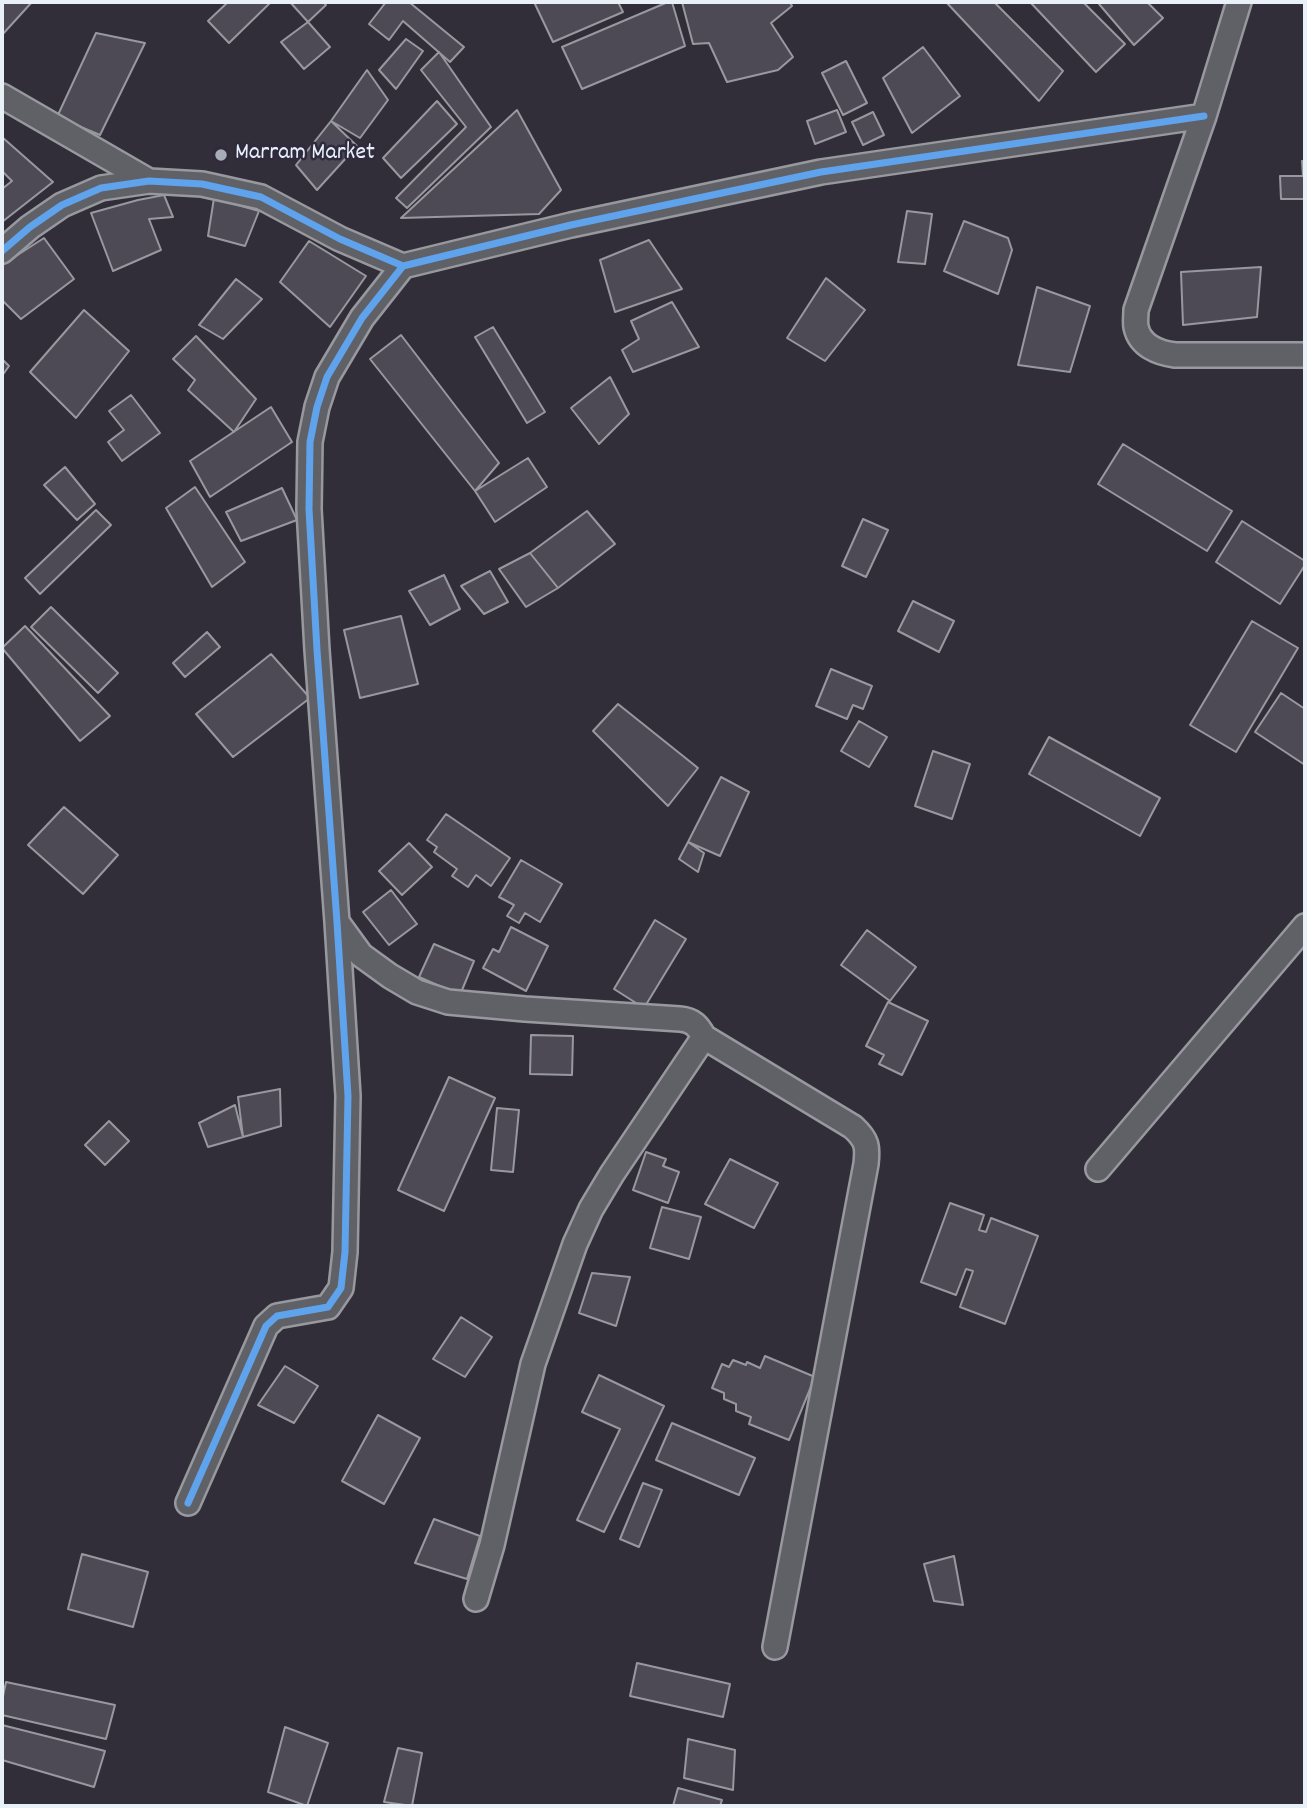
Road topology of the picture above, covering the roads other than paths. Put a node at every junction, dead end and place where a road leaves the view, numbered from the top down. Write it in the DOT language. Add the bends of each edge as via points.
graph roads {
  1 [pos="1239,2"];
  2 [pos="2,96"];
  3 [pos="1204,116"];
  4 [pos="149,181"];
  5 [pos="2,251"];
  6 [pos="403,266"];
  7 [pos="1305,355"];
  8 [pos="337,922"];
  9 [pos="1305,926"];
  10 [pos="704,1037"];
  11 [pos="1098,1169"];
  12 [pos="188,1503"];
  13 [pos="475,1599"];
  14 [pos="775,1647"];
  1 -- 3 [label="street"];
  2 -- 4 [label="street"];
  3 -- 6 [label="street" via="821,172"];
  3 -- 7 [label="street" via="1136,310 1136,328 1150,348 1166,354"];
  4 -- 5 [label="street" via="101,188 62,205"];
  4 -- 6 [label="street" via="202,184 261,197"];
  6 -- 8 [label="street" via="362,318 327,377 310,442 309,509"];
  8 -- 10 [label="street" via="362,955 390,976 417,992 448,1002 680,1018 697,1026"];
  8 -- 12 [label="street" via="348,1096 341,1288 328,1307 277,1316 267,1326"];
  9 -- 11 [label="street"];
  10 -- 13 [label="street" via="612,1174 575,1244 533,1364 492,1545"];
  10 -- 14 [label="street" via="853,1128 867,1146"];
}
